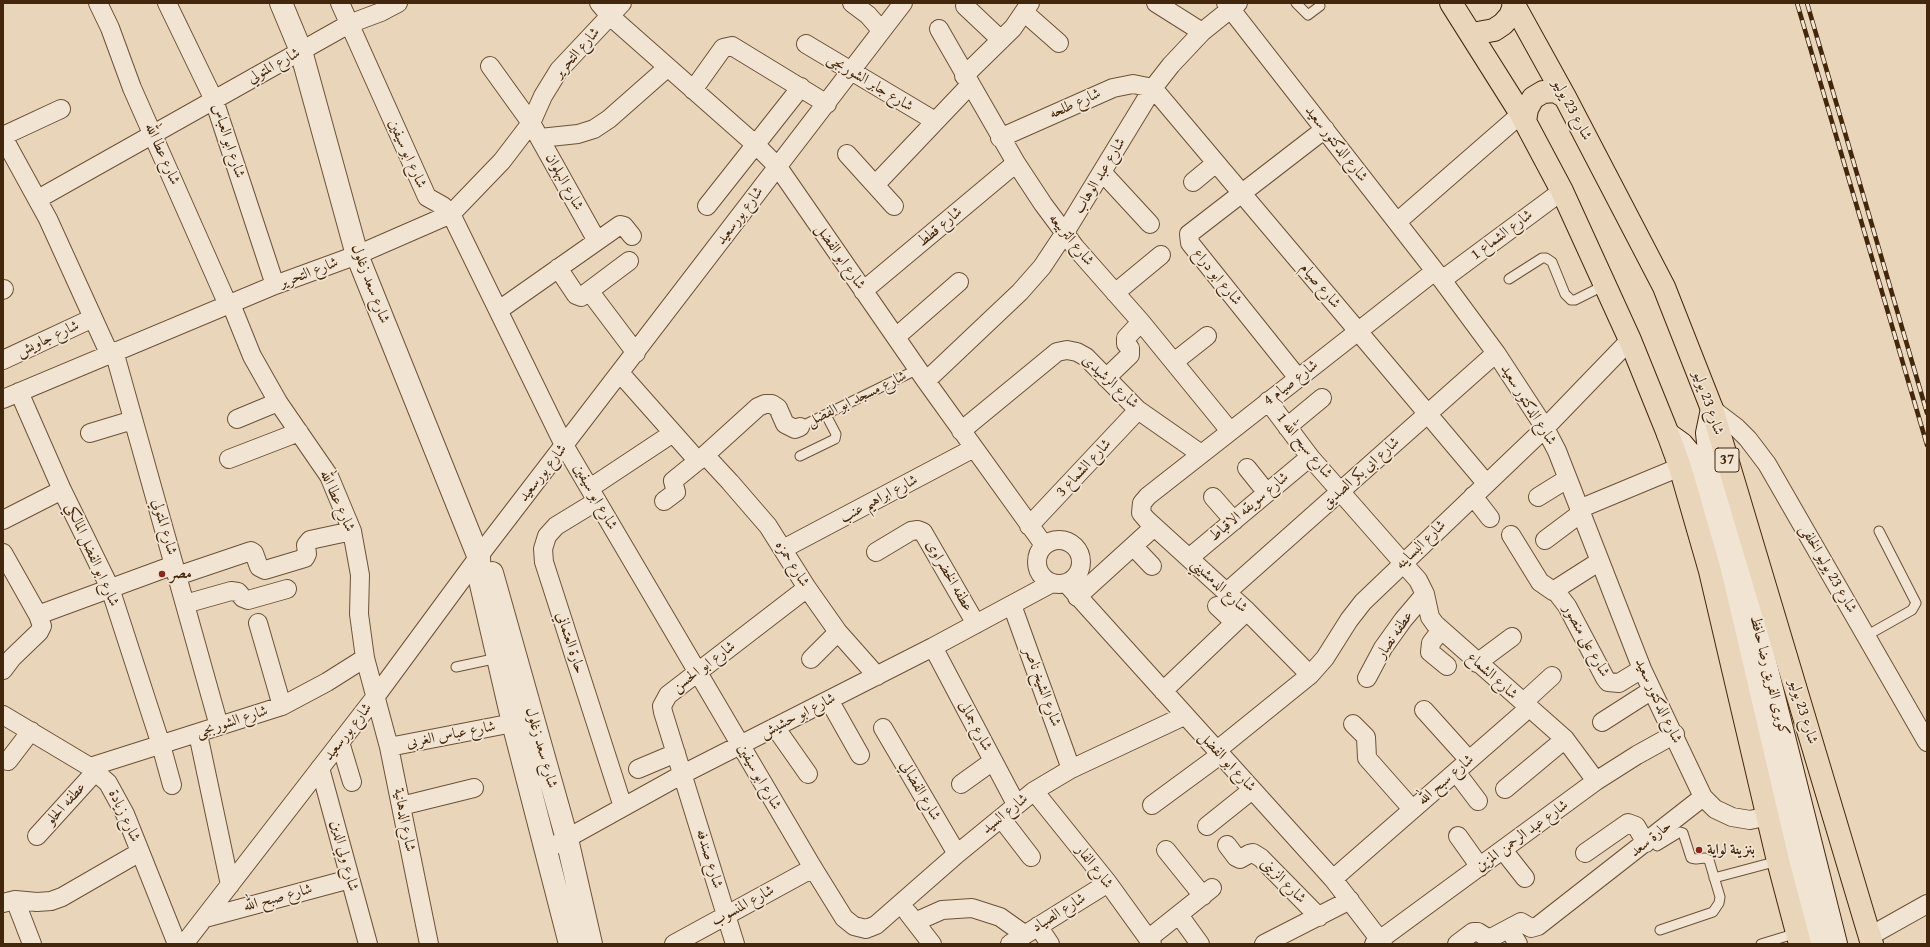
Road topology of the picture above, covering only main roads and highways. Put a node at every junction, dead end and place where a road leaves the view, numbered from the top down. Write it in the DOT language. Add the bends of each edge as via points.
graph roads {
  1 [pos="1451,3"];
  2 [pos="1513,4"];
  3 [pos="1472,34"];
  4 [pos="1566,97"];
  5 [pos="1523,118"];
  6 [pos="1799,939"];
  7 [pos="1871,940"];
  1 -- 3 [label="main road"];
  2 -- 3 [label="main road" via="1510,16 1503,24 1494,30"];
  2 -- 4 [label="main road, شارع 23 يوليو / 37"];
  3 -- 5 [label="main road"];
  4 -- 5 [label="main road" via="1555,91 1543,92 1533,98"];
  4 -- 7 [label="main road, شارع 23 يوليو / 37" via="1664,287 1712,409"];
  5 -- 6 [label="main road" via="1562,191 1630,340 1680,467 1710,571 1778,861"];
}
